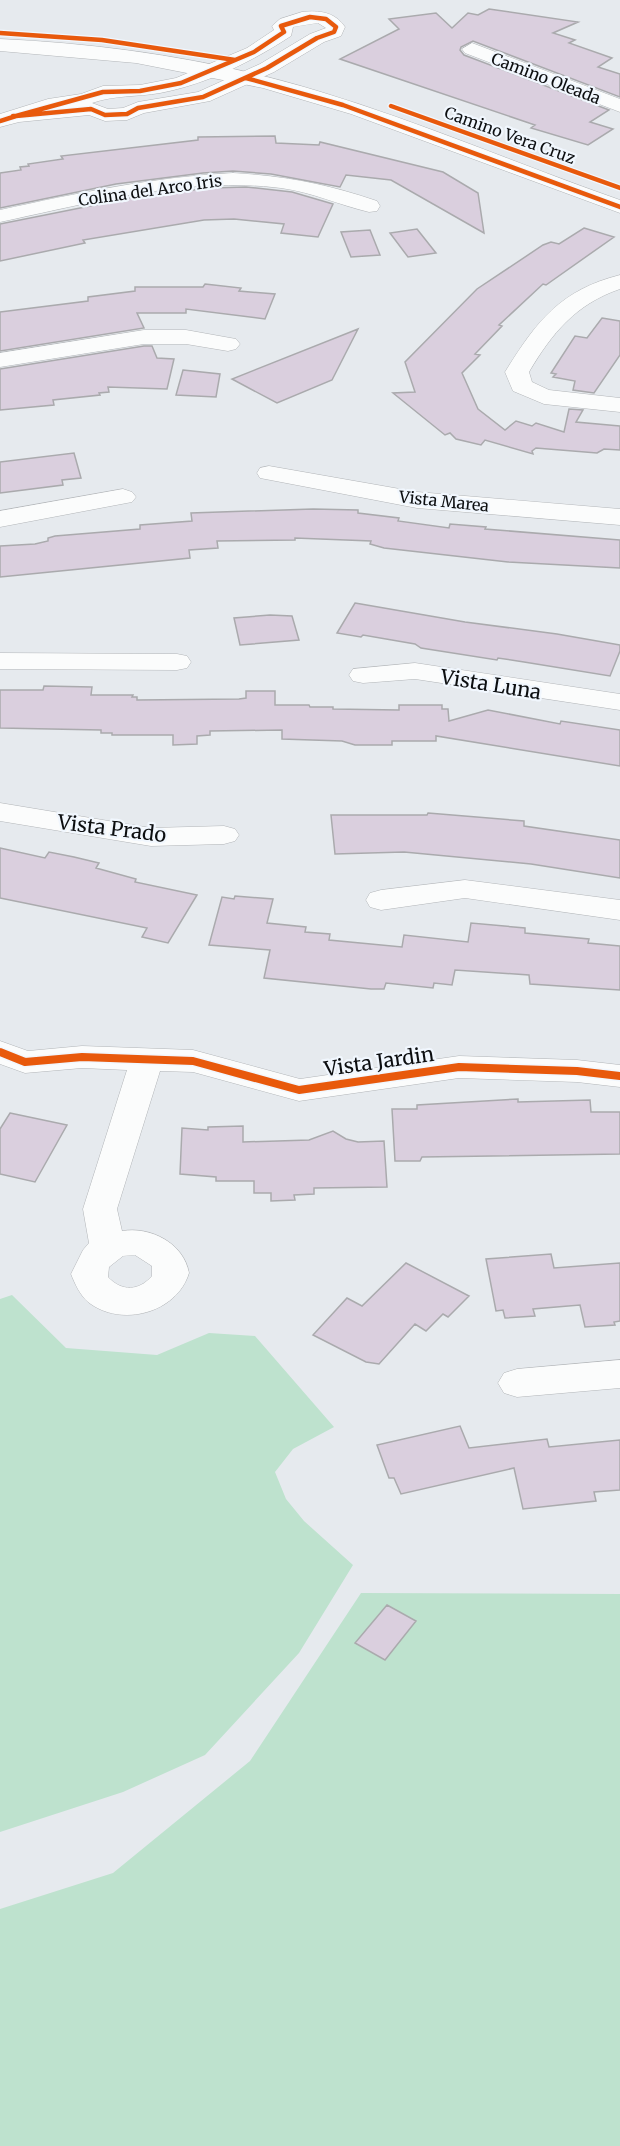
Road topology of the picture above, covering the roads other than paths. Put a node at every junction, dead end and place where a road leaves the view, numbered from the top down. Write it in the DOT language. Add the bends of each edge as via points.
graph roads {
  1 [pos="336,0"];
  2 [pos="309,8"];
  3 [pos="328,20"];
  4 [pos="0,33"];
  5 [pos="0,45"];
  6 [pos="472,49"];
  7 [pos="235,60"];
  8 [pos="267,68"];
  9 [pos="212,71"];
  10 [pos="246,78"];
  11 [pos="88,104"];
  12 [pos="620,106"];
  13 [pos="4,115"];
  14 [pos="620,188"];
  15 [pos="369,207"];
  16 [pos="620,207"];
  17 [pos="0,216"];
  18 [pos="620,282"];
  19 [pos="228,344"];
  20 [pos="0,360"];
  21 [pos="620,405"];
  22 [pos="269,472"];
  23 [pos="123,497"];
  24 [pos="620,517"];
  25 [pos="0,519"];
  26 [pos="0,661"];
  27 [pos="177,662"];
  28 [pos="363,675"];
  29 [pos="620,702"];
  30 [pos="0,812"];
  31 [pos="224,835"];
  32 [pos="381,900"];
  33 [pos="620,910"];
  34 [pos="0,1052"];
  35 [pos="147,1058"];
  36 [pos="620,1076"];
  37 [pos="108,1248"];
  38 [pos="620,1374"];
  39 [pos="517,1383"];
  1 -- 3 [label="street"];
  2 -- 3 [label="street"];
  2 -- 7 [label="street" via="281,26 284,32"];
  3 -- 8 [label="street" via="334,23 334,32"];
  4 -- 7 [label="street, Camino Vera Cruz" via="102,40"];
  5 -- 9 [label="street, Camino Vera Cruz" via="149,58"];
  6 -- 12 [label="street, Camino Oleada"];
  7 -- 8 [label="street, Camino Vera Cruz"];
  7 -- 9 [label="street"];
  8 -- 10 [label="street"];
  8 -- 14 [label="street, Camino Vera Cruz" via="365,96"];
  9 -- 10 [label="street, Camino Vera Cruz"];
  9 -- 11 [label="street" via="140,91 103,92"];
  10 -- 11 [label="street" via="203,97 138,108 127,114 105,115"];
  10 -- 16 [label="street, Camino Vera Cruz" via="343,105"];
  11 -- 13 [label="street"];
  15 -- 17 [label="street, Colina del Arco Iris" via="342,194 303,184 239,179 170,185"];
  18 -- 21 [label="street" via="563,307 539,333 517,372 521,386 544,397"];
  19 -- 20 [label="street" via="186,337 144,337"];
  22 -- 24 [label="street, Vista Marea" via="417,500"];
  23 -- 25 [label="street"];
  26 -- 27 [label="street"];
  28 -- 29 [label="street, Vista Luna" via="415,671"];
  30 -- 31 [label="street, Vista Prado" via="151,837"];
  32 -- 33 [label="street" via="465,889"];
  34 -- 35 [label="street, Vista Jardin" via="25,1062 82,1057"];
  35 -- 36 [label="street, Vista Jardin" via="193,1061 299,1090 459,1067"];
  35 -- 37 [label="street" via="100,1209"];
  38 -- 39 [label="street"];
}
